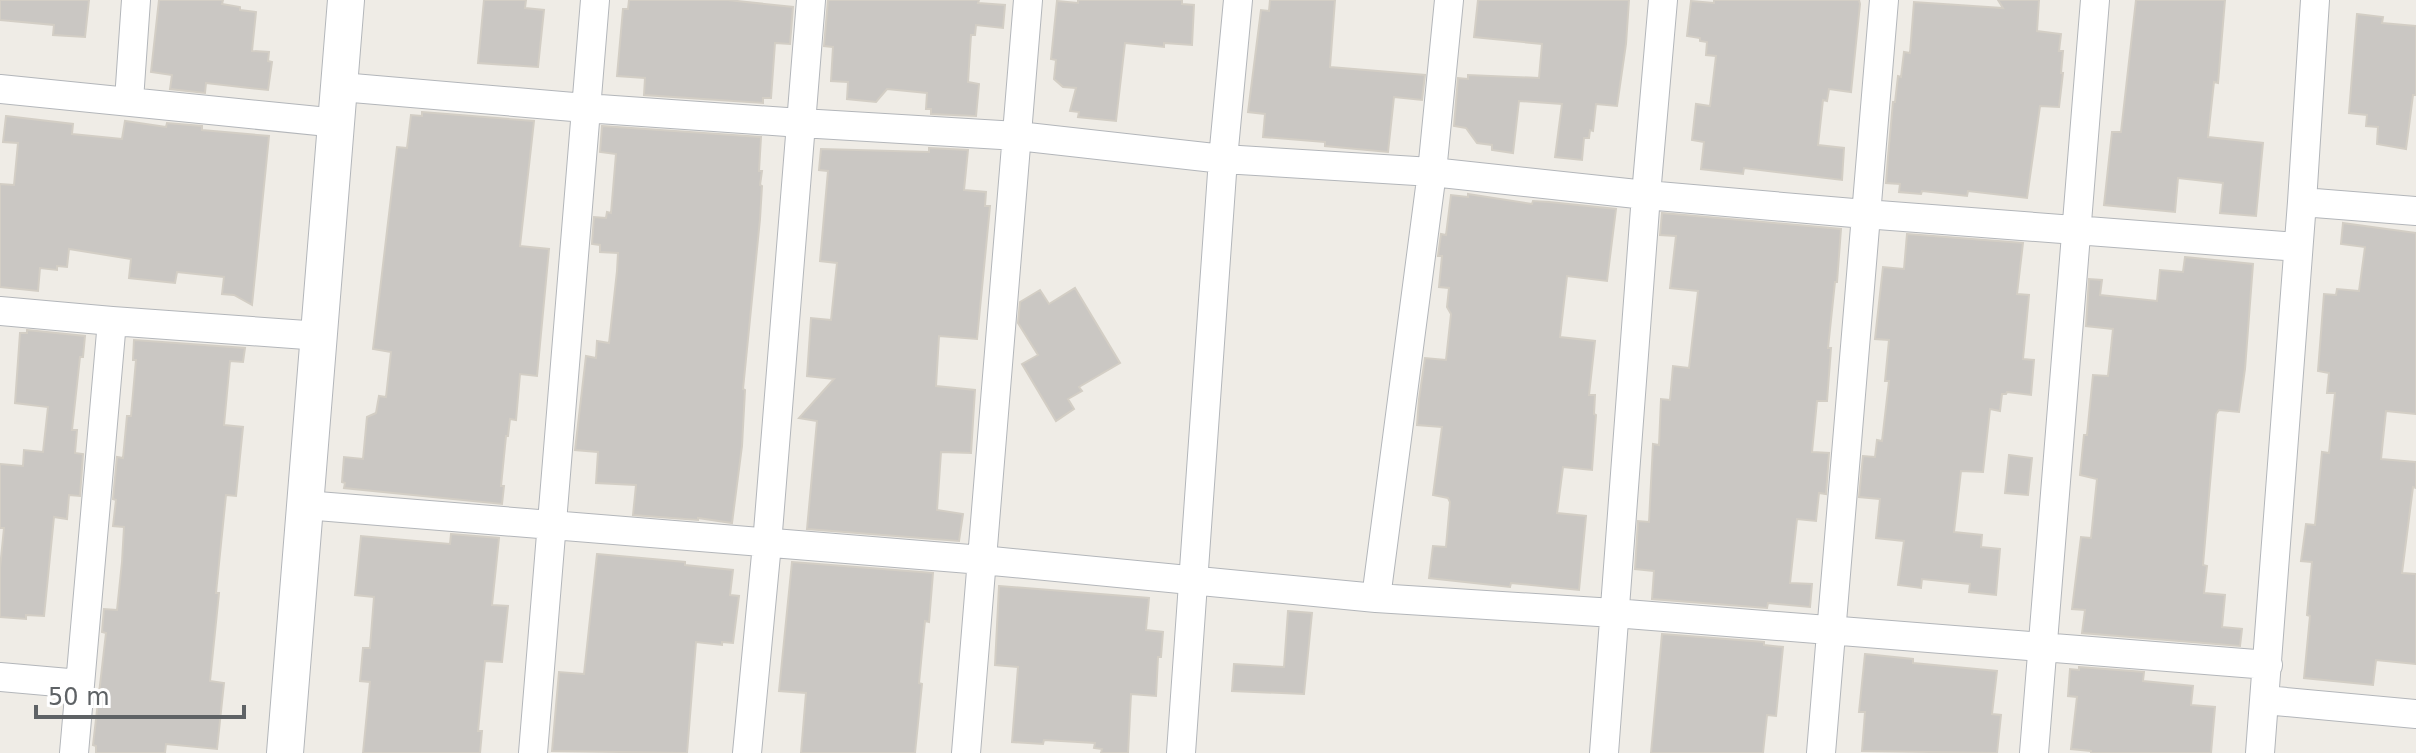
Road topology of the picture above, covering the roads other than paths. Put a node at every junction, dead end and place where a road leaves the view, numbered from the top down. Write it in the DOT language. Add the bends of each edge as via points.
graph roads {
  1 [pos="136,0"];
  2 [pos="346,0"];
  3 [pos="595,0"];
  4 [pos="811,0"];
  5 [pos="1028,0"];
  6 [pos="1238,0"];
  7 [pos="1449,0"];
  8 [pos="1663,0"];
  9 [pos="1884,0"];
  10 [pos="2095,0"];
  11 [pos="2315,0"];
  12 [pos="341,87"];
  13 [pos="0,89"];
  14 [pos="129,100"];
  15 [pos="585,108"];
  16 [pos="338,123"];
  17 [pos="801,123"];
  18 [pos="1018,136"];
  19 [pos="1223,159"];
  20 [pos="1432,172"];
  21 [pos="1646,195"];
  22 [pos="2302,202"];
  23 [pos="2416,211"];
  24 [pos="1865,214"];
  25 [pos="2075,231"];
  26 [pos="2298,247"];
  27 [pos="0,311"];
  28 [pos="112,321"];
  29 [pos="320,336"];
  30 [pos="305,505"];
  31 [pos="550,525"];
  32 [pos="767,544"];
  33 [pos="982,560"];
  34 [pos="1194,579"];
  35 [pos="1376,598"];
  36 [pos="1614,613"];
  37 [pos="1831,630"];
  38 [pos="2043,647"];
  39 [pos="2268,665"];
  40 [pos="0,677"];
  41 [pos="80,684"];
  42 [pos="2265,700"];
  43 [pos="2416,714"];
  44 [pos="74,753"];
  45 [pos="285,753"];
  46 [pos="533,753"];
  47 [pos="747,753"];
  48 [pos="966,753"];
  49 [pos="1181,753"];
  50 [pos="1604,753"];
  51 [pos="1821,753"];
  52 [pos="2034,753"];
  53 [pos="2260,753"];
  1 -- 14 [label="street"];
  2 -- 12 [label="street"];
  3 -- 15 [label="street"];
  4 -- 17 [label="street"];
  5 -- 18 [label="street"];
  6 -- 19 [label="street"];
  7 -- 20 [label="street"];
  8 -- 21 [label="street"];
  9 -- 24 [label="street"];
  10 -- 25 [label="street"];
  11 -- 22 [label="street"];
  12 -- 15 [label="street"];
  12 -- 16 [label="street"];
  13 -- 14 [label="street"];
  14 -- 16 [label="street"];
  15 -- 17 [label="street"];
  15 -- 31 [label="street"];
  16 -- 29 [label="street"];
  17 -- 18 [label="street"];
  17 -- 32 [label="street"];
  18 -- 19 [label="street"];
  18 -- 33 [label="street"];
  19 -- 20 [label="street"];
  19 -- 34 [label="street"];
  20 -- 21 [label="street"];
  20 -- 35 [label="street"];
  21 -- 24 [label="street"];
  21 -- 36 [label="street"];
  22 -- 23 [label="street"];
  22 -- 26 [label="street"];
  24 -- 25 [label="street"];
  24 -- 37 [label="street"];
  25 -- 26 [label="street"];
  25 -- 38 [label="street"];
  26 -- 39 [label="street"];
  27 -- 28 [label="street"];
  28 -- 29 [label="street"];
  28 -- 41 [label="street"];
  29 -- 30 [label="street"];
  30 -- 31 [label="street"];
  30 -- 45 [label="street"];
  31 -- 32 [label="street"];
  31 -- 46 [label="street"];
  32 -- 33 [label="street"];
  32 -- 47 [label="street"];
  33 -- 34 [label="street"];
  33 -- 48 [label="street"];
  34 -- 35 [label="street"];
  34 -- 49 [label="street"];
  35 -- 36 [label="street"];
  36 -- 37 [label="street"];
  36 -- 50 [label="street"];
  37 -- 38 [label="street"];
  37 -- 51 [label="street"];
  38 -- 39 [label="street"];
  38 -- 52 [label="street"];
  39 -- 42 [label="street"];
  40 -- 41 [label="street"];
  41 -- 44 [label="street"];
  42 -- 43 [label="street"];
  42 -- 53 [label="street"];
}
